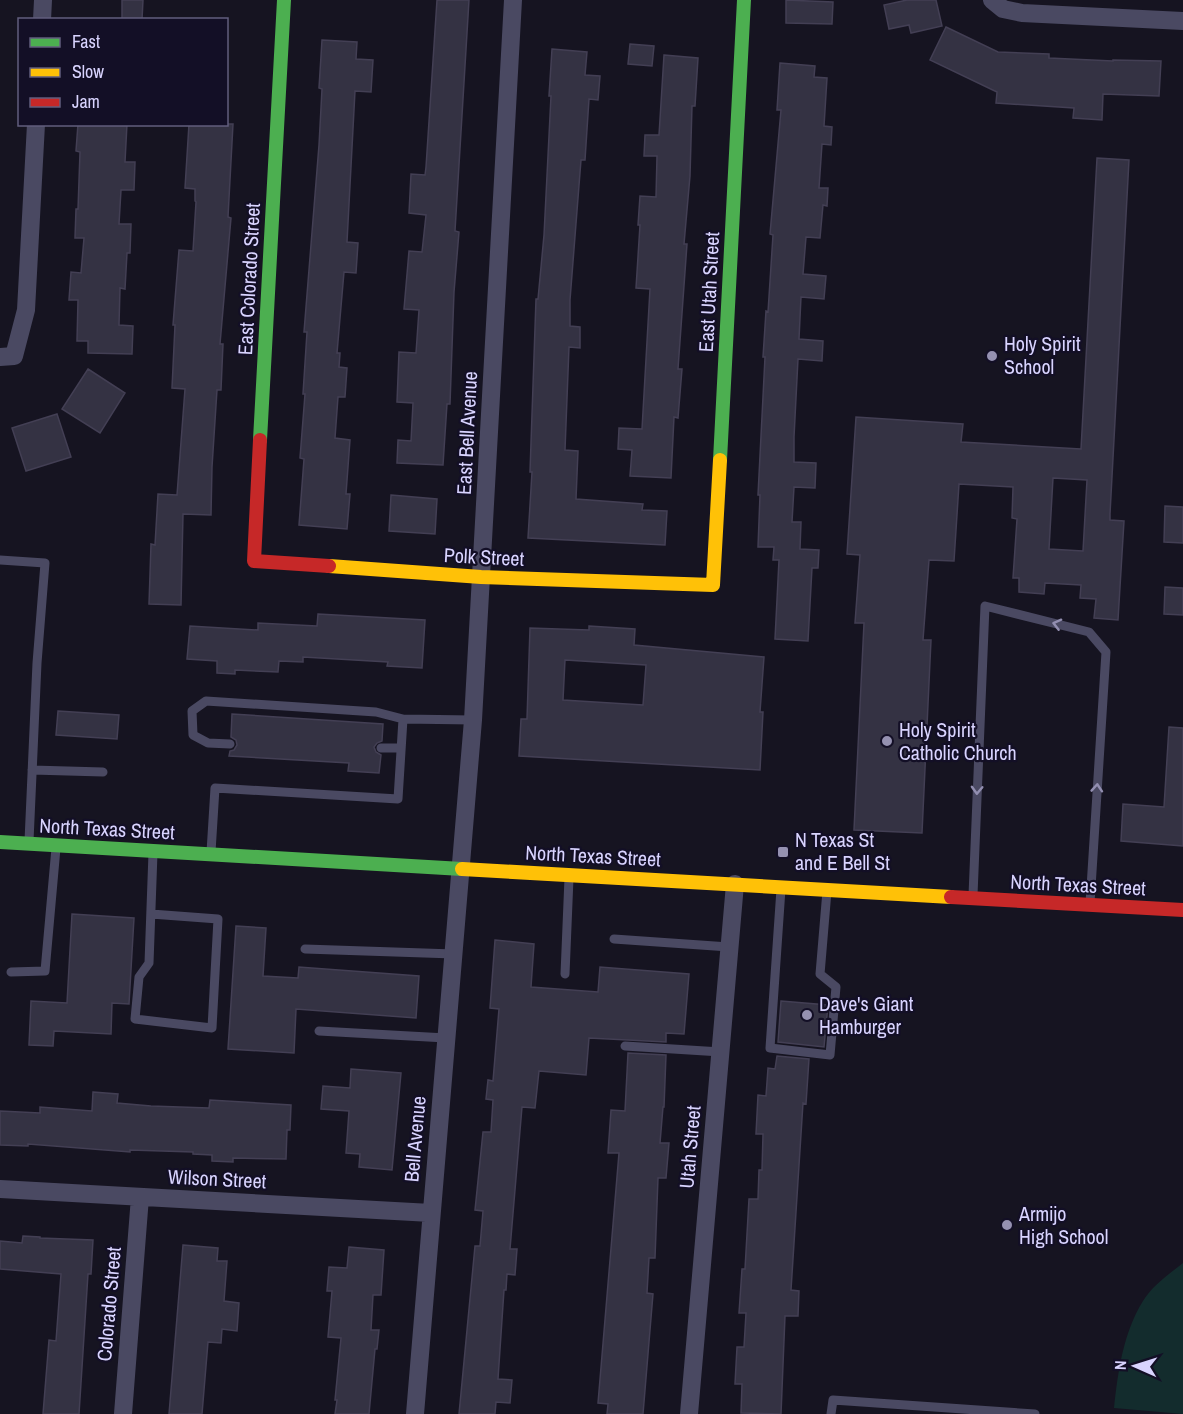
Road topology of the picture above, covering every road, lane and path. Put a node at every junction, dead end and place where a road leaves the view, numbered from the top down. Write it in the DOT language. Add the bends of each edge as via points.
graph roads {
  1 [pos="43,0"];
  2 [pos="284,0"];
  3 [pos="513,0"];
  4 [pos="744,0"];
  5 [pos="992,0"];
  6 [pos="42,18"];
  7 [pos="1183,21"];
  8 [pos="36,126"];
  9 [pos="0,357"];
  10 [pos="0,560"];
  11 [pos="254,561"];
  12 [pos="481,577"];
  13 [pos="713,585"];
  14 [pos="404,719"];
  15 [pos="473,720"];
  16 [pos="230,744"];
  17 [pos="381,748"];
  18 [pos="401,748"];
  19 [pos="32,770"];
  20 [pos="103,772"];
  21 [pos="0,842"];
  22 [pos="29,844"];
  23 [pos="56,845"];
  24 [pos="153,851"];
  25 [pos="211,855"];
  26 [pos="461,868"];
  27 [pos="569,875"];
  28 [pos="735,884"];
  29 [pos="781,886"];
  30 [pos="827,889"];
  31 [pos="973,898"];
  32 [pos="1090,905"];
  33 [pos="1183,910"];
  34 [pos="151,914"];
  35 [pos="614,939"];
  36 [pos="729,947"];
  37 [pos="305,949"];
  38 [pos="454,954"];
  39 [pos="11,972"];
  40 [pos="566,974"];
  41 [pos="319,1031"];
  42 [pos="446,1038"];
  43 [pos="625,1046"];
  44 [pos="721,1052"];
  45 [pos="0,1189"];
  46 [pos="140,1197"];
  47 [pos="431,1213"];
  48 [pos="888,1404"];
  49 [pos="998,1413"];
  50 [pos="123,1414"];
  51 [pos="415,1414"];
  52 [pos="689,1414"];
  53 [pos="831,1414"];
  54 [pos="887,1414"];
  55 [pos="1035,1414"];
  1 -- 6 [label="street"];
  2 -- 11 [label="street, East Colorado Street"];
  3 -- 12 [label="street, East Bell Avenue"];
  4 -- 13 [label="street, East Utah Street"];
  5 -- 7 [label="street" via="1003,9 1022,13"];
  8 -- 9 [label="street" via="26,310 14,356"];
  10 -- 19 [label="lane" via="45,562"];
  11 -- 12 [label="street, Polk Street"];
  12 -- 13 [label="street, Polk Street"];
  12 -- 15 [label="street, East Bell Avenue"];
  14 -- 15 [label="lane"];
  14 -- 16 [label="lane" via="376,712 206,701 192,711 193,735 208,743"];
  14 -- 18 [label="lane"];
  15 -- 26 [label="street, East Bell Avenue"];
  17 -- 18 [label="lane"];
  18 -- 25 [label="lane" via="398,799 215,788"];
  19 -- 20 [label="lane"];
  19 -- 22 [label="lane"];
  21 -- 22 [label="street, North Texas Street"];
  22 -- 23 [label="street, North Texas Street"];
  23 -- 24 [label="street, North Texas Street"];
  23 -- 39 [label="lane" via="45,971"];
  24 -- 25 [label="street, North Texas Street"];
  24 -- 34 [label="lane"];
  25 -- 26 [label="street, North Texas Street"];
  26 -- 27 [label="street, North Texas Street"];
  26 -- 38 [label="street, Bell Avenue"];
  27 -- 28 [label="street, North Texas Street"];
  27 -- 40 [label="lane"];
  28 -- 29 [label="street, North Texas Street"];
  28 -- 36 [label="street, Utah Street"];
  29 -- 30 [label="street, North Texas Street"];
  29 -- 30 [label="lane" via="770,1048 830,1055 836,987 820,974"];
  30 -- 31 [label="street, North Texas Street"];
  31 -- 32 [label="street, North Texas Street"];
  32 -- 31 [label="lane, one-way" via="1106,652 1089,632 986,606"];
  32 -- 33 [label="street, North Texas Street"];
  34 -- 34 [label="lane" via="148,963 139,977 135,1019 212,1028 218,919"];
  35 -- 36 [label="lane"];
  36 -- 44 [label="street, Utah Street"];
  37 -- 38 [label="lane"];
  38 -- 42 [label="street, Bell Avenue"];
  41 -- 42 [label="lane"];
  42 -- 47 [label="street, Bell Avenue"];
  43 -- 44 [label="lane"];
  44 -- 52 [label="street, Utah Street"];
  45 -- 46 [label="street, Wilson Street"];
  46 -- 47 [label="street, Wilson Street"];
  46 -- 50 [label="street, Colorado Street"];
  47 -- 51 [label="street, Bell Avenue"];
  48 -- 49 [label="lane"];
  48 -- 53 [label="lane" via="833,1400"];
  48 -- 54 [label="lane"];
  49 -- 55 [label="lane"];
}
